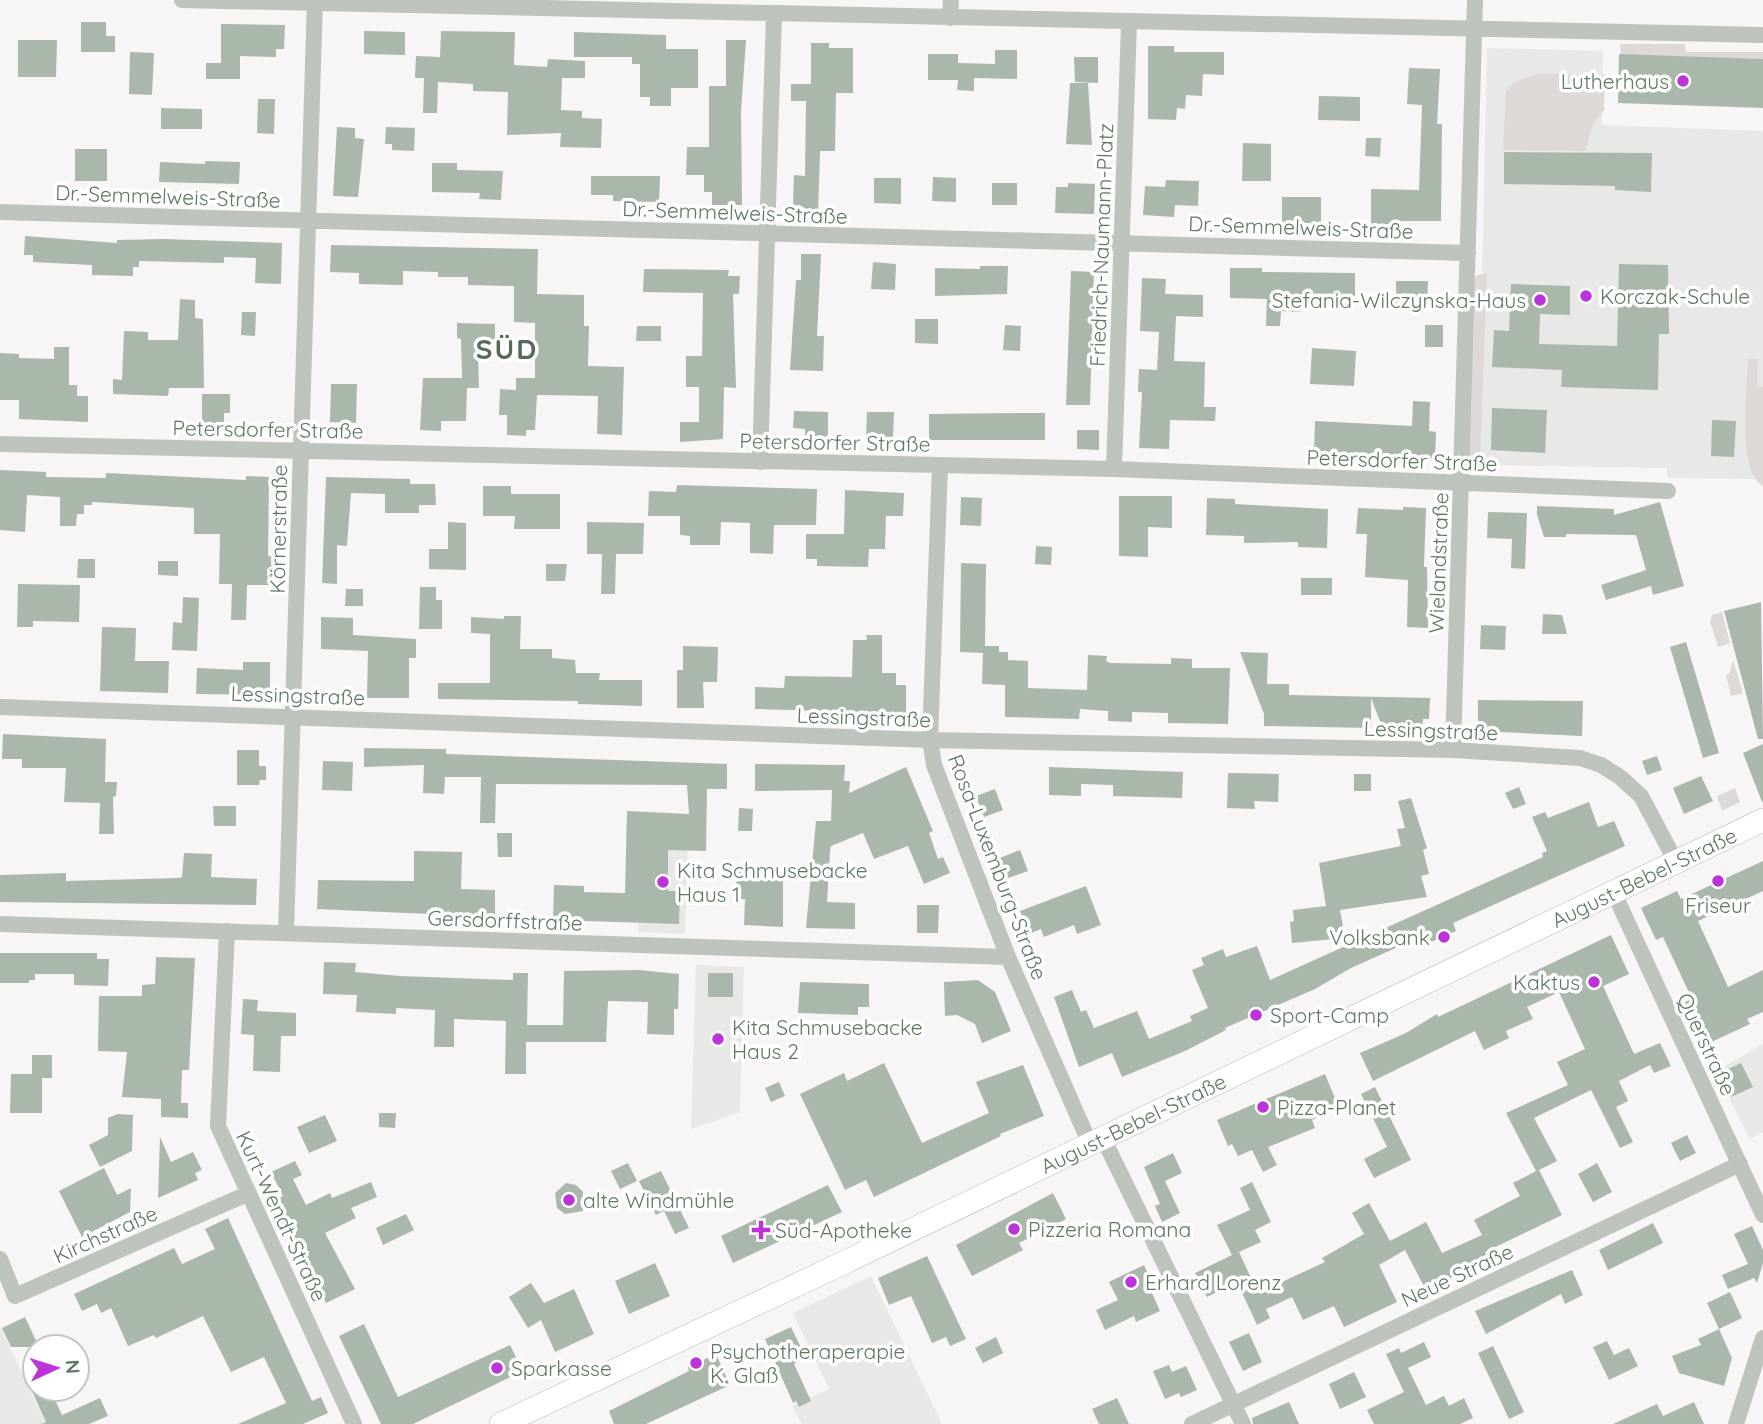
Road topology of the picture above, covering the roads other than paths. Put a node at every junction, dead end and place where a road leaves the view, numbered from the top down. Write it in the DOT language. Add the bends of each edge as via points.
graph roads {
  1 [pos="182,0"];
  2 [pos="951,0"];
  3 [pos="1475,0"];
  4 [pos="315,2"];
  5 [pos="774,14"];
  6 [pos="950,18"];
  7 [pos="1129,23"];
  8 [pos="1475,31"];
  9 [pos="1763,35"];
  10 [pos="0,212"];
  11 [pos="308,221"];
  12 [pos="767,234"];
  13 [pos="1122,243"];
  14 [pos="1468,253"];
  15 [pos="0,444"];
  16 [pos="301,451"];
  17 [pos="760,462"];
  18 [pos="940,466"];
  19 [pos="1114,469"];
  20 [pos="1461,483"];
  21 [pos="1668,491"];
  22 [pos="0,707"];
  23 [pos="293,715"];
  24 [pos="930,740"];
  25 [pos="1453,750"];
  26 [pos="1763,820"];
  27 [pos="1676,862"];
  28 [pos="1613,891"];
  29 [pos="0,924"];
  30 [pos="227,931"];
  31 [pos="286,933"];
  32 [pos="1008,957"];
  33 [pos="1096,1141"];
  34 [pos="1740,1164"];
  35 [pos="247,1194"];
  36 [pos="1763,1215"];
  37 [pos="0,1259"];
  38 [pos="1763,1338"];
  39 [pos="1233,1405"];
  40 [pos="355,1424"];
  41 [pos="501,1424"];
  42 [pos="1192,1424"];
  43 [pos="1242,1424"];
  44 [pos="1736,1424"];
  1 -- 4 [label="street"];
  2 -- 6 [label="street"];
  3 -- 8 [label="street, Wielandstraße"];
  4 -- 5 [label="street"];
  4 -- 11 [label="street, Körnerstraße"];
  5 -- 6 [label="street"];
  5 -- 12 [label="street"];
  6 -- 7 [label="street"];
  7 -- 8 [label="street"];
  7 -- 13 [label="street, Friedrich-Naumann-Platz"];
  8 -- 9 [label="street"];
  8 -- 14 [label="street, Wielandstraße"];
  10 -- 11 [label="street, Dr.-Semmelweis-Straße"];
  11 -- 12 [label="street, Dr.-Semmelweis-Straße"];
  11 -- 16 [label="street, Körnerstraße"];
  12 -- 13 [label="street, Dr.-Semmelweis-Straße"];
  12 -- 17 [label="street"];
  13 -- 14 [label="street, Dr.-Semmelweis-Straße"];
  13 -- 19 [label="street, Friedrich-Naumann-Platz"];
  14 -- 20 [label="street, Wielandstraße"];
  15 -- 16 [label="street, Petersdorfer Straße"];
  16 -- 17 [label="street, Petersdorfer Straße"];
  16 -- 23 [label="street, Körnerstraße"];
  17 -- 18 [label="street, Petersdorfer Straße"];
  18 -- 19 [label="street, Petersdorfer Straße"];
  18 -- 24 [label="street, Rosa-Luxemburg-Straße"];
  19 -- 20 [label="street, Petersdorfer Straße"];
  20 -- 21 [label="street, Petersdorfer Straße"];
  20 -- 25 [label="street, Wielandstraße"];
  22 -- 23 [label="street, Lessingstraße"];
  23 -- 24 [label="street, Lessingstraße"];
  23 -- 31 [label="street, Körnerstraße"];
  24 -- 25 [label="street, Lessingstraße"];
  24 -- 32 [label="street, Rosa-Luxemburg-Straße" via="934,765"];
  25 -- 27 [label="street, Lessingstraße" via="1580,758 1601,765 1641,796"];
  26 -- 27 [label="main road, August-Bebel-Straße"];
  27 -- 28 [label="main road, August-Bebel-Straße"];
  28 -- 33 [label="main road, August-Bebel-Straße"];
  28 -- 34 [label="street, Querstraße"];
  29 -- 30 [label="street, Gersdorffstraße"];
  30 -- 31 [label="street, Gersdorffstraße"];
  30 -- 35 [label="street, Kurt-Wendt-Straße" via="218,1126"];
  31 -- 32 [label="street, Gersdorffstraße"];
  32 -- 33 [label="street, Rosa-Luxemburg-Straße"];
  33 -- 39 [label="street, Rosa-Luxemburg-Straße"];
  33 -- 41 [label="main road, August-Bebel-Straße"];
  34 -- 36 [label="street, Querstraße"];
  34 -- 39 [label="street, Neue Straße"];
  35 -- 37 [label="street, Kirchstraße" via="15,1296"];
  35 -- 40 [label="street, Kurt-Wendt-Straße"];
  38 -- 44 [label="street"];
  39 -- 42 [label="street, Neue Straße"];
  39 -- 43 [label="street, Rosa-Luxemburg-Straße"];
}
